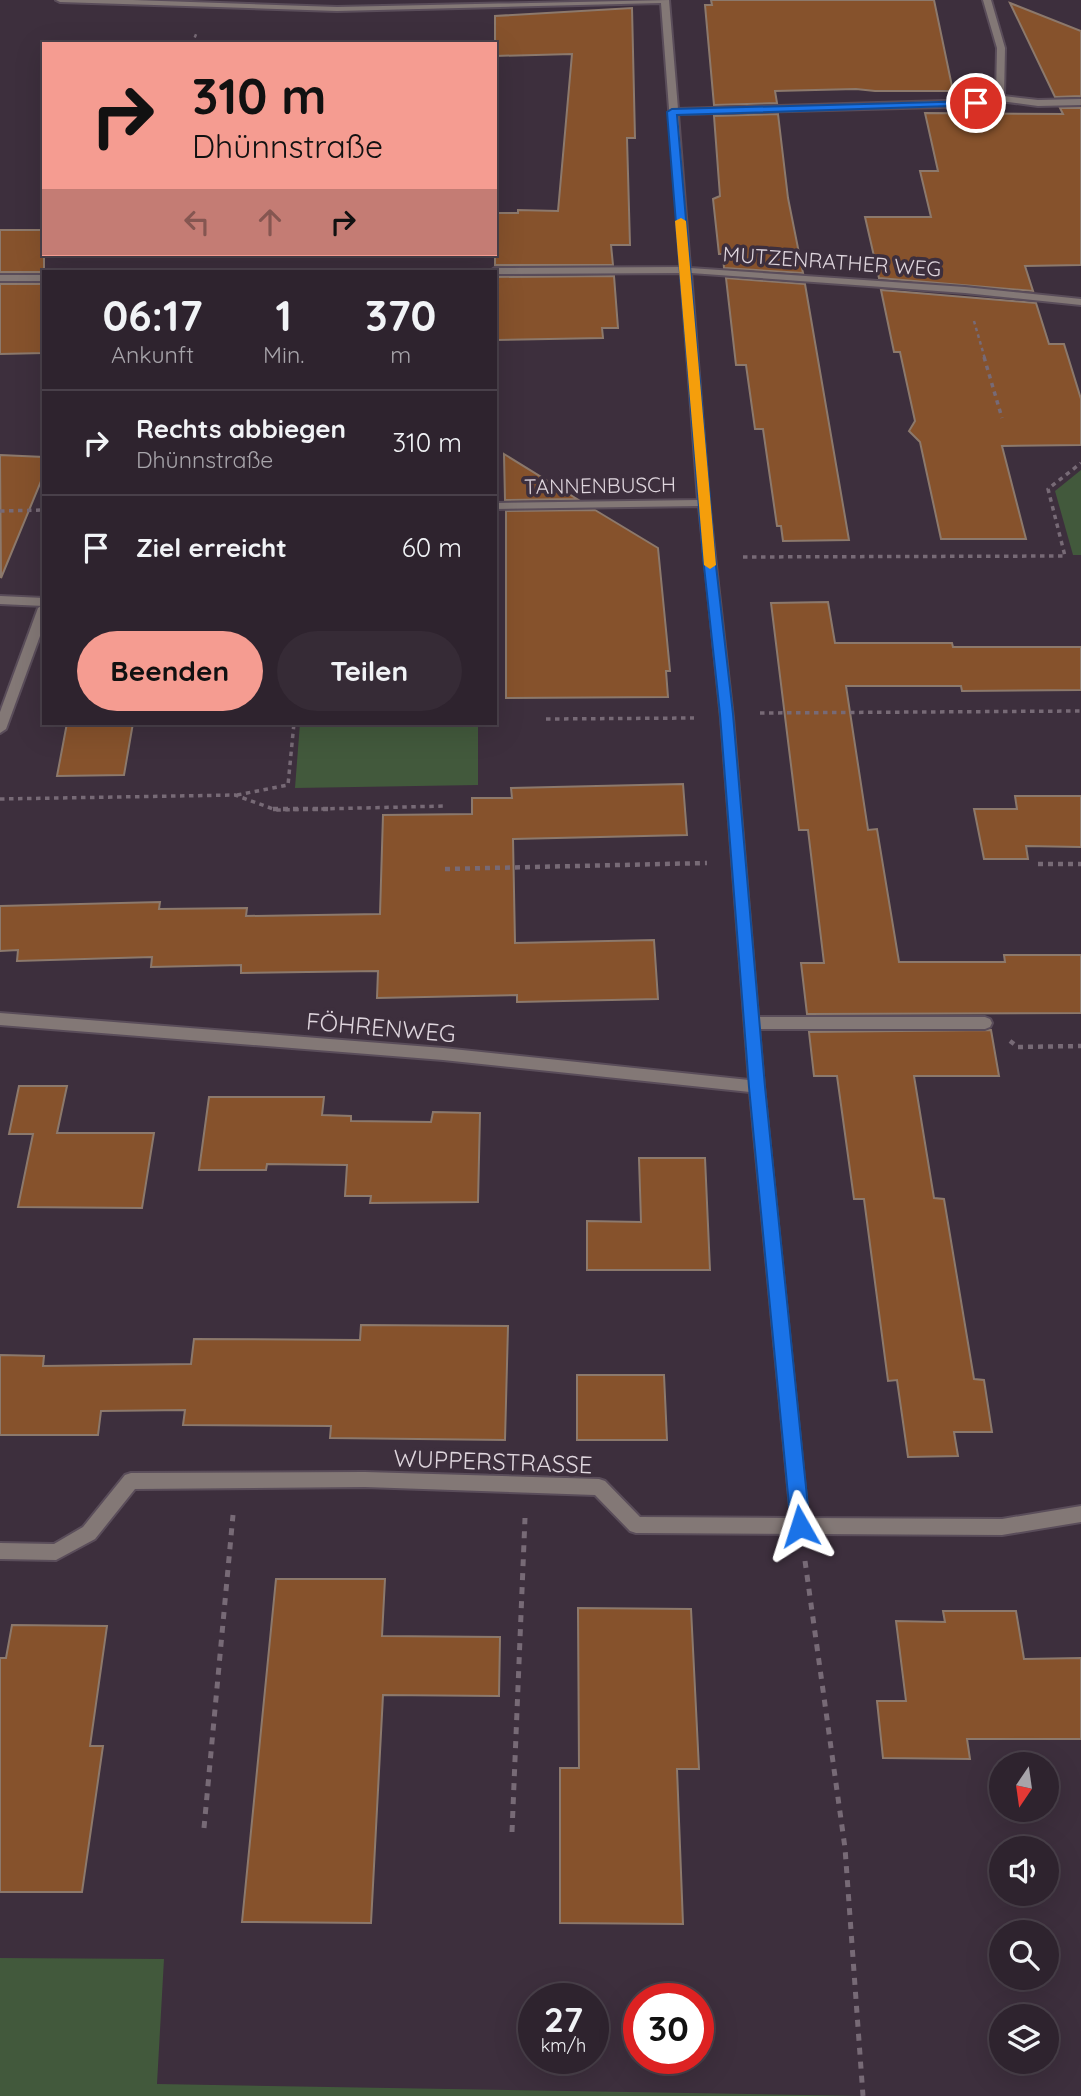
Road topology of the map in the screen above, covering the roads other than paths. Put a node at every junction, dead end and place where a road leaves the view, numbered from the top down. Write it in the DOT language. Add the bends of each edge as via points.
graph roads {
  1 [pos="60,0"];
  2 [pos="986,0"];
  3 [pos="665,1"];
  4 [pos="1000,98"];
  5 [pos="1081,102"];
  6 [pos="672,112"];
  7 [pos="684,270"];
  8 [pos="497,271"];
  9 [pos="0,278"];
  10 [pos="42,278"];
  11 [pos="1081,302"];
  12 [pos="704,503"];
  13 [pos="497,506"];
  14 [pos="0,600"];
  15 [pos="42,602"];
  16 [pos="42,614"];
  17 [pos="0,729"];
  18 [pos="0,1019"];
  19 [pos="753,1023"];
  20 [pos="985,1023"];
  21 [pos="757,1087"];
  22 [pos="1081,1514"];
  23 [pos="800,1526"];
  24 [pos="0,1551"];
  1 -- 3 [label="street" via="337,9"];
  2 -- 4 [label="street" via="1001,37"];
  3 -- 6 [label="street"];
  4 -- 5 [label="street"];
  4 -- 6 [label="street" via="976,103"];
  6 -- 7 [label="street"];
  7 -- 8 [label="street, MUTZENRATHER WEG"];
  7 -- 11 [label="street, MUTZENRATHER WEG"];
  7 -- 12 [label="street"];
  9 -- 10 [label="street"];
  12 -- 13 [label="street, TANNENBUSCH"];
  12 -- 19 [label="street"];
  14 -- 15 [label="street"];
  16 -- 17 [label="street"];
  18 -- 21 [label="street, FÖHRENWEG" via="443,1054"];
  19 -- 20 [label="street"];
  19 -- 21 [label="street"];
  21 -- 23 [label="street"];
  22 -- 23 [label="street, WUPPERSTRASSE" via="1002,1527"];
  23 -- 24 [label="street, WUPPERSTRASSE" via="636,1525 599,1486 131,1481 89,1533 56,1552"];
}
